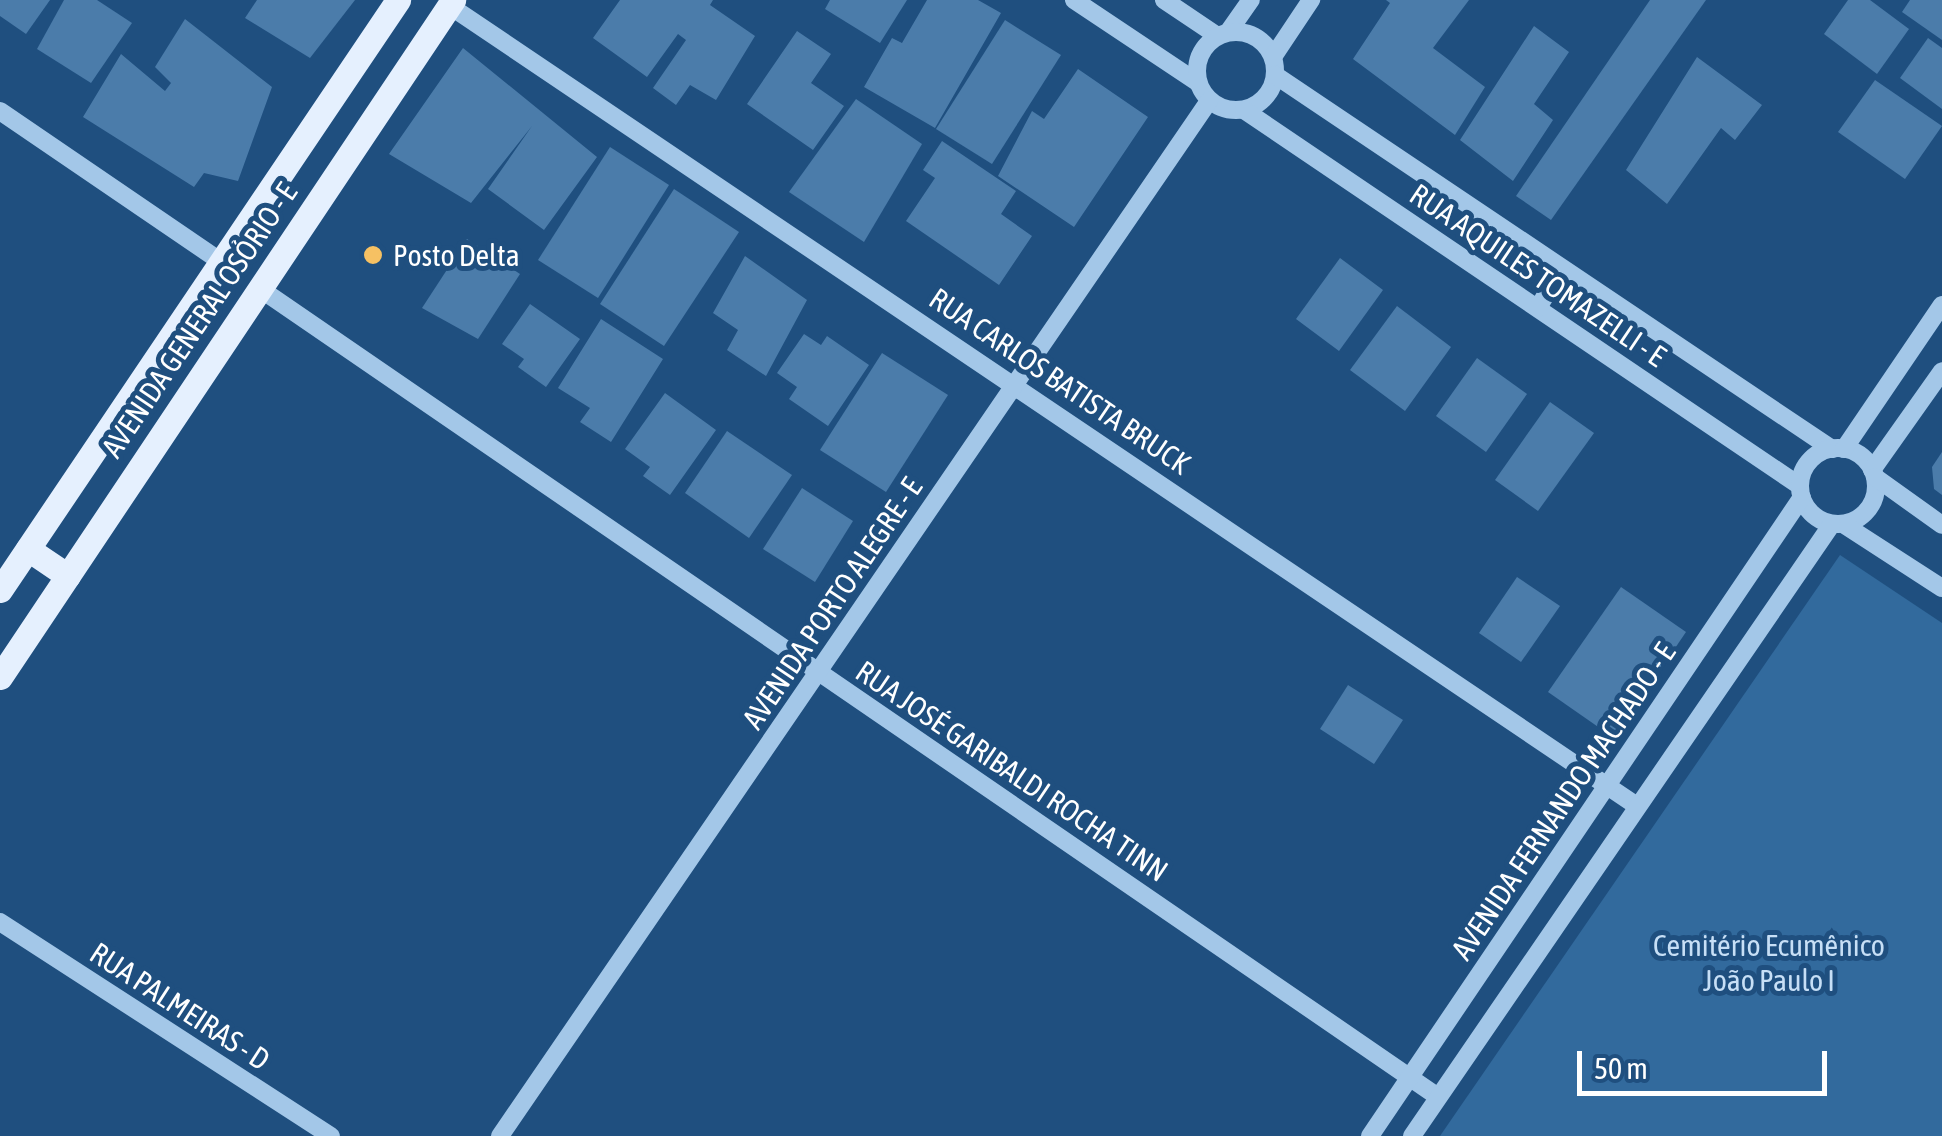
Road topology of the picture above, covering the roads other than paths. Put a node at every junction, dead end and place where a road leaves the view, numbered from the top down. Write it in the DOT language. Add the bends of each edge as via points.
graph roads {
  1 [pos="398,0"];
  2 [pos="1074,0"];
  3 [pos="1164,0"];
  4 [pos="1251,0"];
  5 [pos="1311,0"];
  6 [pos="448,2"];
  7 [pos="1223,33"];
  8 [pos="1274,66"];
  9 [pos="1197,82"];
  10 [pos="1209,101"];
  11 [pos="0,110"];
  12 [pos="1244,110"];
  13 [pos="221,262"];
  14 [pos="1561,269"];
  15 [pos="259,288"];
  16 [pos="1942,306"];
  17 [pos="1538,308"];
  18 [pos="1942,370"];
  19 [pos="1015,384"];
  20 [pos="1838,449"];
  21 [pos="1874,473"];
  22 [pos="1801,492"];
  23 [pos="1838,524"];
  24 [pos="1942,525"];
  25 [pos="28,549"];
  26 [pos="68,576"];
  27 [pos="1942,588"];
  28 [pos="0,590"];
  29 [pos="818,672"];
  30 [pos="0,677"];
  31 [pos="1607,785"];
  32 [pos="1637,806"];
  33 [pos="0,922"];
  34 [pos="1410,1078"];
  35 [pos="1437,1096"];
  36 [pos="331,1136"];
  37 [pos="500,1136"];
  38 [pos="1370,1136"];
  39 [pos="1412,1136"];
  1 -- 13 [label="main road, AVENIDA GENERAL OSÓRIO - E"];
  2 -- 9 [label="street"];
  3 -- 7 [label="street"];
  4 -- 7 [label="street"];
  5 -- 8 [label="street"];
  6 -- 15 [label="main road, AVENIDA GENERAL OSÓRIO - E"];
  6 -- 19 [label="street, RUA CARLOS BATISTA BRUCK"];
  7 -- 8 [label="street" via="1248,32"];
  7 -- 9 [label="street" via="1196,64"];
  8 -- 12 [label="street" via="1259,104"];
  8 -- 14 [label="street, RUA AQUILES TOMAZELLI - E"];
  9 -- 10 [label="street"];
  10 -- 12 [label="street"];
  10 -- 19 [label="street, AVENIDA PORTO ALEGRE - E"];
  11 -- 13 [label="street"];
  12 -- 17 [label="street, RUA AQUILES TOMAZELLI - E"];
  13 -- 15 [label="main road"];
  13 -- 25 [label="main road, AVENIDA GENERAL OSÓRIO - E"];
  14 -- 17 [label="street"];
  14 -- 20 [label="street, RUA AQUILES TOMAZELLI - E"];
  15 -- 26 [label="main road, AVENIDA GENERAL OSÓRIO - E"];
  15 -- 29 [label="street, RUA JOSÉ GARIBALDI ROCHA TINN"];
  16 -- 20 [label="street"];
  17 -- 22 [label="street, RUA AQUILES TOMAZELLI - E"];
  18 -- 21 [label="street"];
  19 -- 29 [label="street, AVENIDA PORTO ALEGRE - E"];
  19 -- 31 [label="street, RUA CARLOS BATISTA BRUCK"];
  20 -- 21 [label="street"];
  20 -- 22 [label="street" via="1806,466"];
  21 -- 23 [label="street" via="1870,507"];
  21 -- 24 [label="street"];
  22 -- 23 [label="street" via="1814,514"];
  22 -- 31 [label="street, AVENIDA FERNANDO MACHADO - E"];
  23 -- 27 [label="street"];
  23 -- 32 [label="street, AVENIDA FERNANDO MACHADO - E"];
  25 -- 26 [label="main road"];
  25 -- 28 [label="main road, AVENIDA GENERAL OSÓRIO - E"];
  26 -- 30 [label="main road, AVENIDA GENERAL OSÓRIO - E"];
  29 -- 34 [label="street, RUA JOSÉ GARIBALDI ROCHA TINN"];
  29 -- 37 [label="street, AVENIDA PORTO ALEGRE - E"];
  31 -- 32 [label="street, RUA CARLOS BATISTA BRUCK"];
  31 -- 34 [label="street, AVENIDA FERNANDO MACHADO - E"];
  32 -- 35 [label="street, AVENIDA FERNANDO MACHADO - E"];
  33 -- 36 [label="street, RUA PALMEIRAS - D"];
  34 -- 35 [label="street, RUA JOSÉ GARIBALDI ROCHA TINN"];
  34 -- 38 [label="street, AVENIDA FERNANDO MACHADO - E"];
  35 -- 39 [label="street, AVENIDA FERNANDO MACHADO - E"];
}
